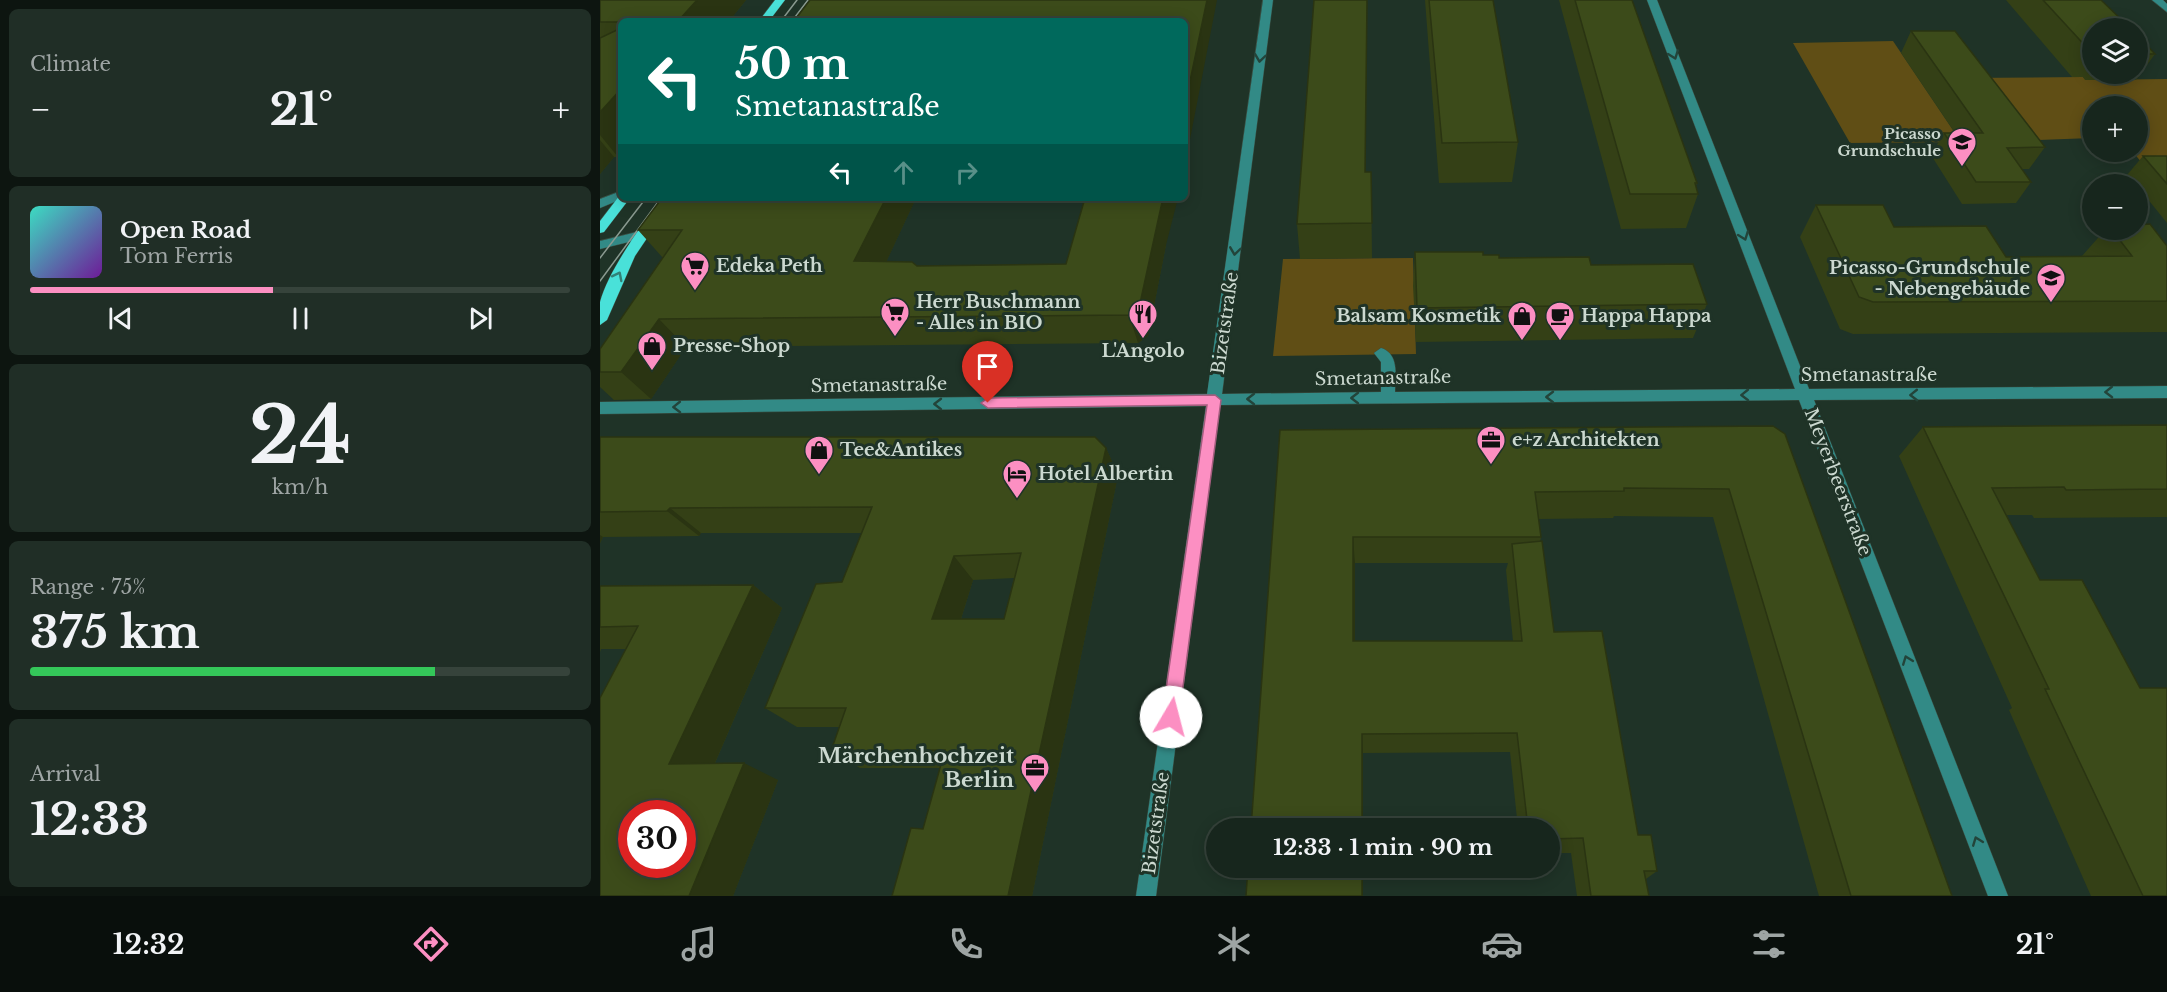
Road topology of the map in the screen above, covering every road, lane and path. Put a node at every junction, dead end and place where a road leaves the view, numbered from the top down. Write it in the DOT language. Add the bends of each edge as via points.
graph roads {
  1 [pos="780,0"];
  2 [pos="1268,0"];
  3 [pos="1652,0"];
  4 [pos="2157,0"];
  5 [pos="2167,9"];
  6 [pos="766,18"];
  7 [pos="618,196"];
  8 [pos="622,201"];
  9 [pos="666,201"];
  10 [pos="600,204"];
  11 [pos="600,229"];
  12 [pos="641,235"];
  13 [pos="600,245"];
  14 [pos="600,320"];
  15 [pos="1381,353"];
  16 [pos="2167,392"];
  17 [pos="1804,394"];
  18 [pos="1388,398"];
  19 [pos="1215,400"];
  20 [pos="600,408"];
  21 [pos="1146,896"];
  22 [pos="1998,896"];
  1 -- 6 [label="main road"];
  2 -- 19 [label="street, Bizetstraße, one-way"];
  3 -- 17 [label="street, Meyerbeerstraße, one-way"];
  4 -- 5 [label="street"];
  7 -- 10 [label="street"];
  8 -- 11 [label="main road"];
  9 -- 12 [label="main road"];
  12 -- 13 [label="street"];
  14 -- 12 [label="main road, one-way"];
  15 -- 18 [label="street" via="1388,361"];
  16 -- 17 [label="street, Smetanastraße, one-way"];
  17 -- 18 [label="street, Smetanastraße, one-way"];
  22 -- 17 [label="street, Meyerbeerstraße, one-way"];
  18 -- 19 [label="street, Smetanastraße, one-way"];
  19 -- 20 [label="street, Smetanastraße, one-way"];
  19 -- 21 [label="street, Bizetstraße"];
}
